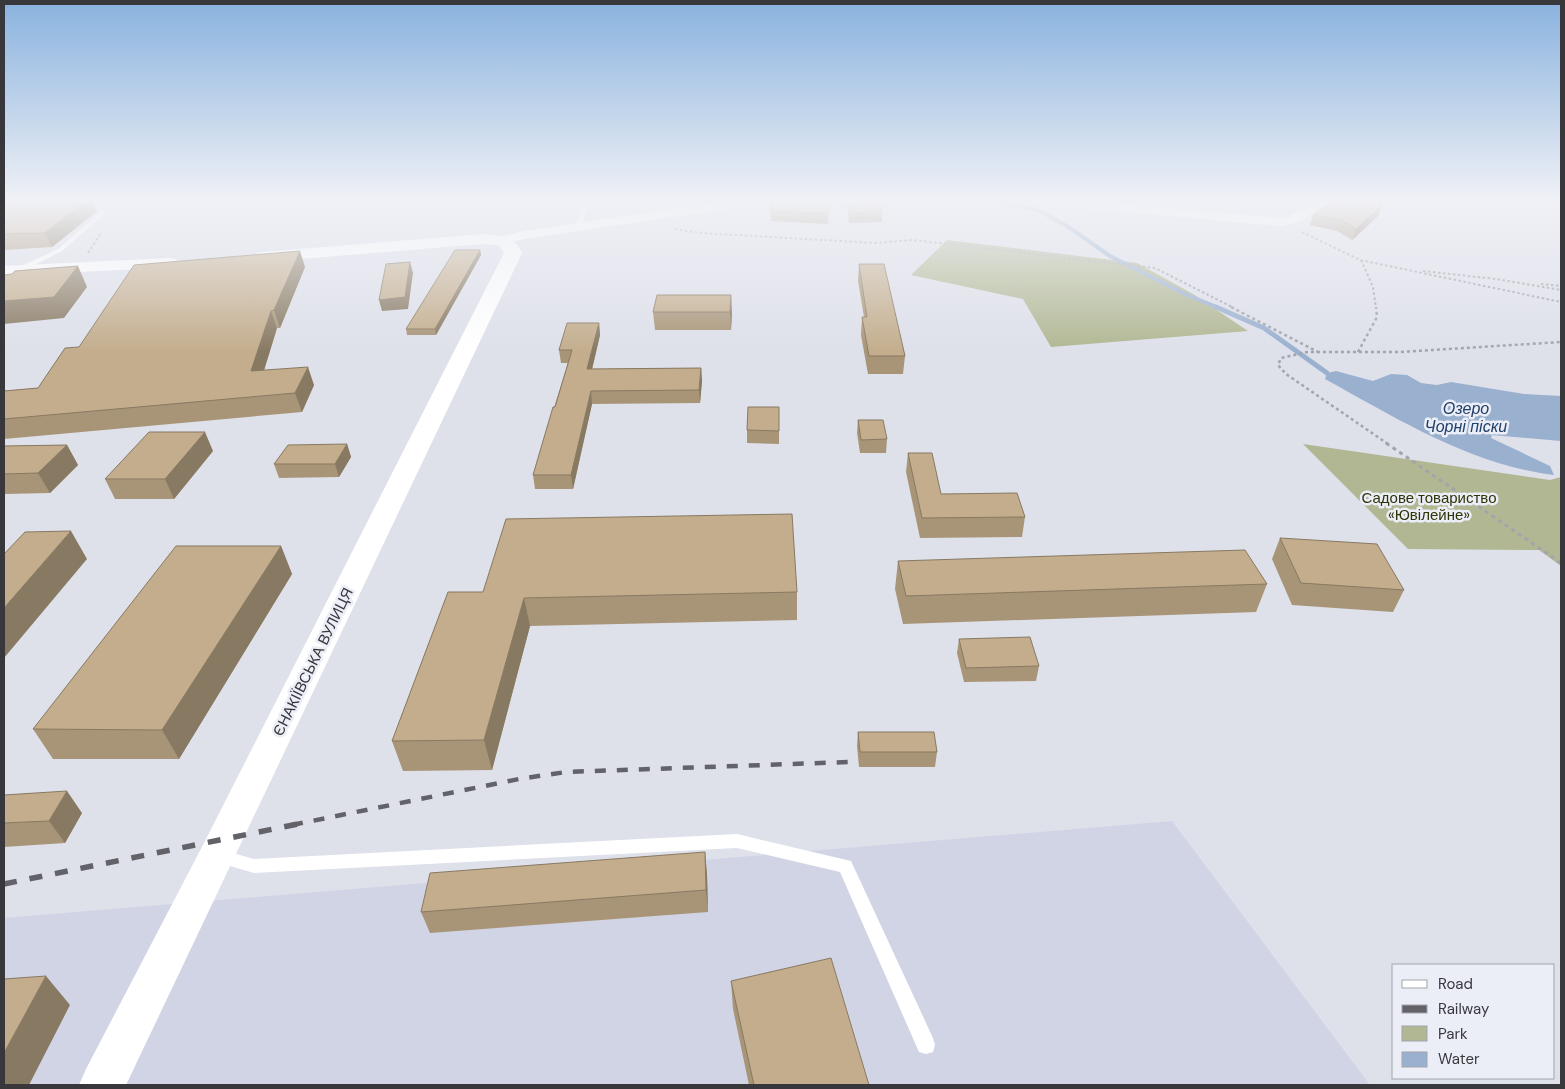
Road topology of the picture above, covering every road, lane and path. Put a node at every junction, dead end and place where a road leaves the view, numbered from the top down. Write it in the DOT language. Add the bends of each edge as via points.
graph roads {
  1 [pos="60,250"];
  2 [pos="346,250"];
  3 [pos="512,250"];
  4 [pos="999,250"];
  5 [pos="1339,250"];
  6 [pos="244,258"];
  7 [pos="1360,260"];
  8 [pos="188,262"];
  9 [pos="1415,270"];
  10 [pos="9,271"];
  11 [pos="1523,283"];
  12 [pos="1561,286"];
  13 [pos="1561,290"];
  14 [pos="1561,302"];
  15 [pos="1561,342"];
  16 [pos="1318,352"];
  17 [pos="1358,352"];
  18 [pos="1561,563"];
  19 [pos="218,855"];
  20 [pos="926,1045"];
  21 [pos="102,1085"];
  1 -- 10 [label="lane"];
  2 -- 6 [label="street"];
  3 -- 19 [label="street, ЄНАКІЇВСЬКА ВУЛИЦЯ"];
  4 -- 16 [label="path" via="1155,268"];
  5 -- 7 [label="path"];
  7 -- 9 [label="path"];
  7 -- 17 [label="path" via="1373,287 1377,317"];
  8 -- 10 [label="street"];
  9 -- 11 [label="path"];
  9 -- 14 [label="path"];
  11 -- 12 [label="path"];
  11 -- 13 [label="path"];
  15 -- 17 [label="path"];
  16 -- 17 [label="path"];
  16 -- 18 [label="path" via="1281,358 1278,365 1286,374"];
  19 -- 20 [label="lane" via="254,866 737,841 845,866"];
  19 -- 21 [label="street, ЄНАКІЇВСЬКА ВУЛИЦЯ"];
}
